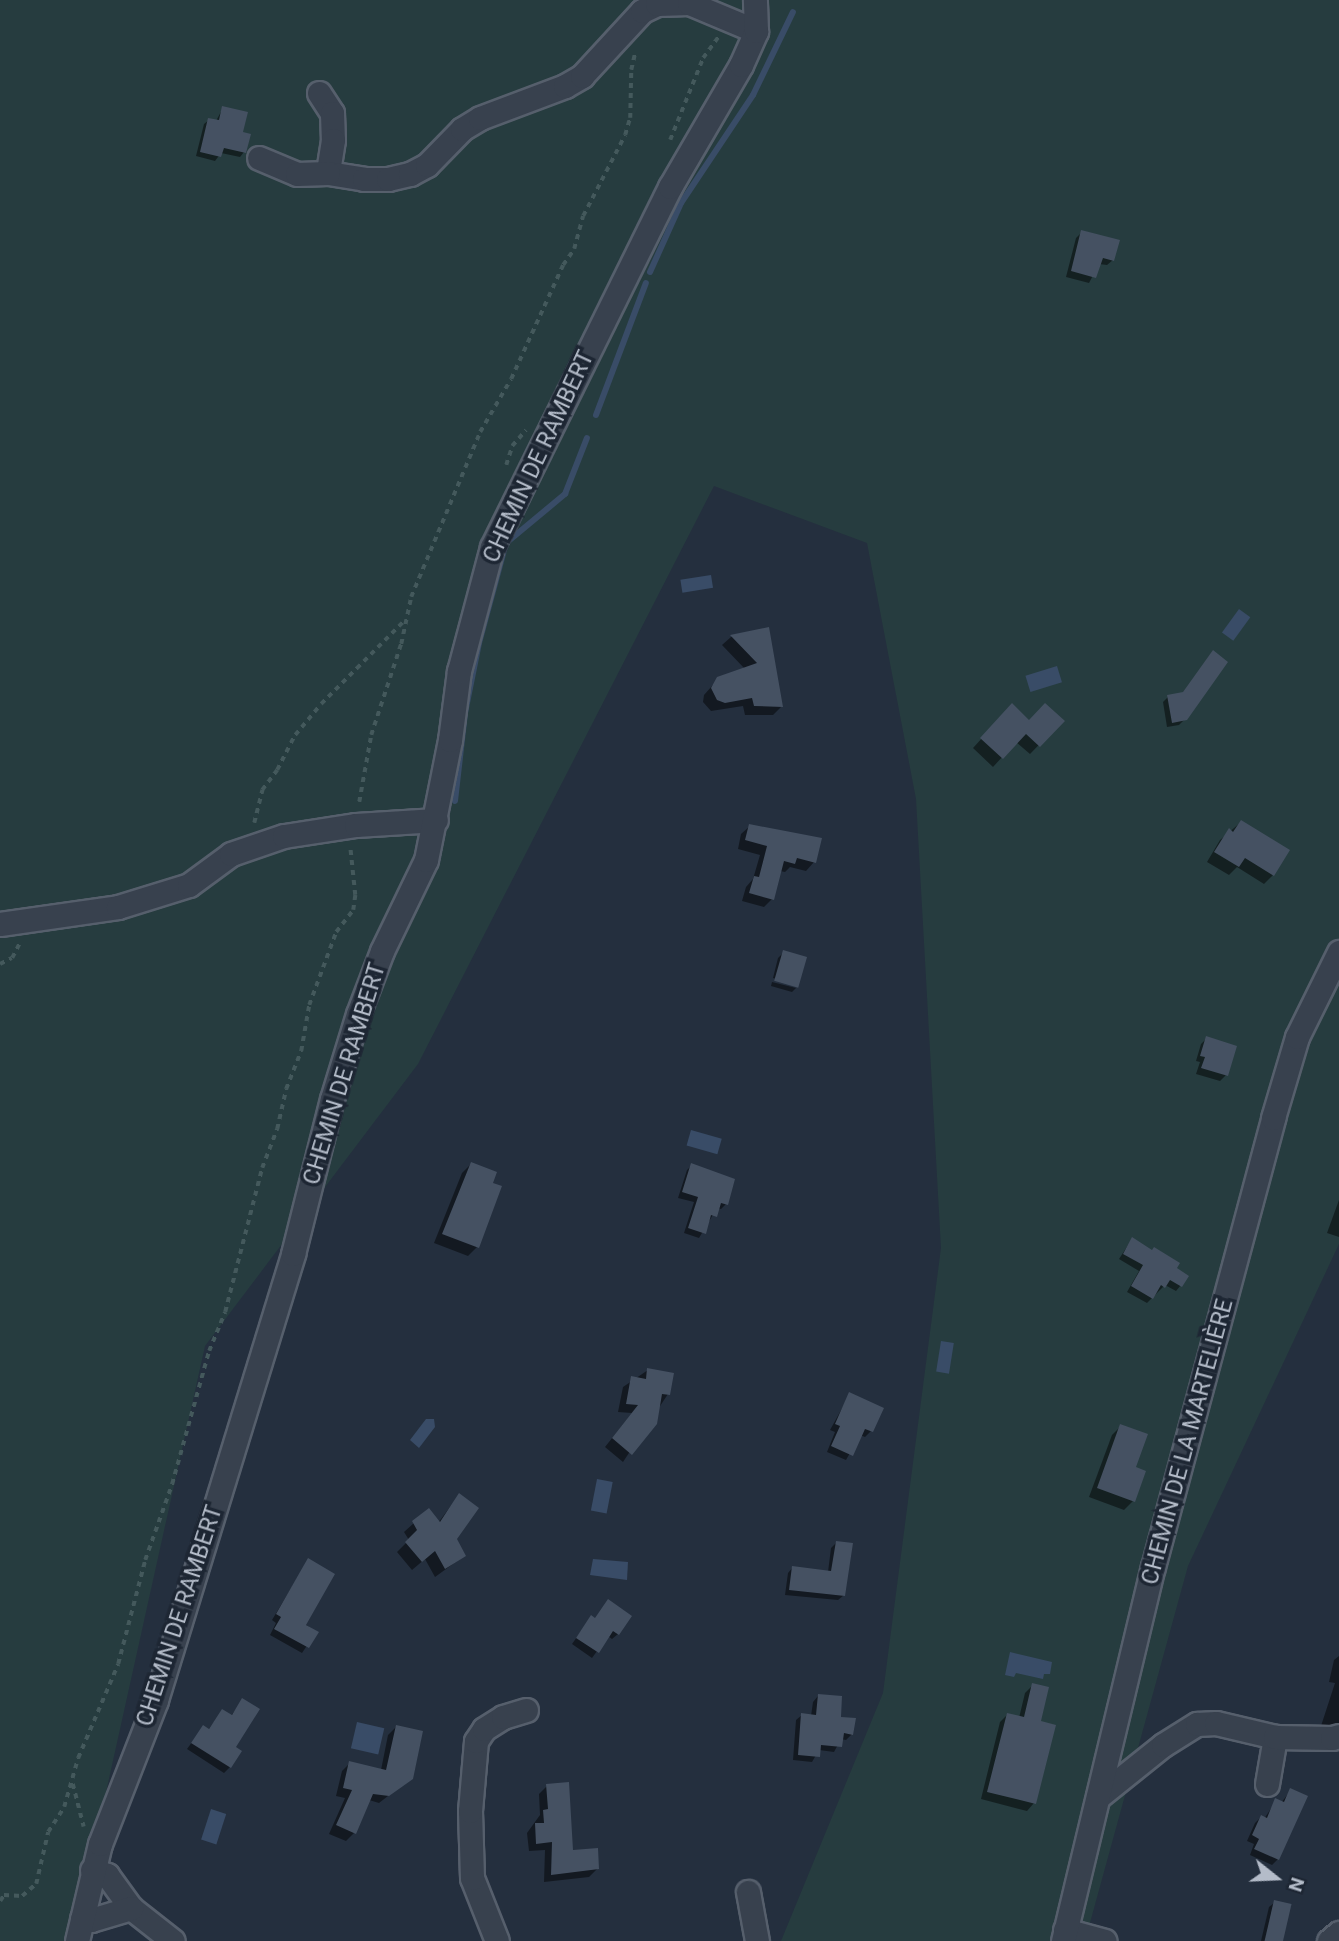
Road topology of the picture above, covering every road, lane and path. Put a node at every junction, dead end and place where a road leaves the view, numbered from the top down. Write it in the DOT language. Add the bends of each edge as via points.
graph roads {
  1 [pos="755,0"];
  2 [pos="756,32"];
  3 [pos="639,46"];
  4 [pos="319,93"];
  5 [pos="259,158"];
  6 [pos="328,173"];
  7 [pos="403,622"];
  8 [pos="436,820"];
  9 [pos="356,825"];
  10 [pos="250,847"];
  11 [pos="0,925"];
  12 [pos="1339,953"];
  13 [pos="526,1710"];
  14 [pos="1339,1736"];
  15 [pos="1275,1737"];
  16 [pos="73,1782"];
  17 [pos="1267,1784"];
  18 [pos="1098,1797"];
  19 [pos="100,1844"];
  20 [pos="92,1870"];
  21 [pos="748,1892"];
  22 [pos="0,1901"];
  23 [pos="131,1908"];
  24 [pos="80,1930"];
  25 [pos="1339,1933"];
  26 [pos="1064,1936"];
  27 [pos="173,1941"];
  28 [pos="497,1941"];
  29 [pos="757,1941"];
  30 [pos="1105,1941"];
  31 [pos="1329,1941"];
  1 -- 2 [label="street, CHEMIN DE RAMBERT"];
  2 -- 6 [label="street" via="689,3 657,4 634,18 582,76 480,118 462,129 427,165 410,174 364,179"];
  2 -- 8 [label="street, CHEMIN DE RAMBERT" via="670,187 492,547 459,671"];
  3 -- 7 [label="path" via="631,70 625,135 511,379 480,432"];
  4 -- 6 [label="street" via="332,113"];
  5 -- 6 [label="street" via="297,174"];
  7 -- 9 [label="path" via="401,643 371,735"];
  7 -- 10 [label="path" via="295,735 262,790"];
  8 -- 9 [label="street"];
  8 -- 19 [label="street, CHEMIN DE RAMBERT" via="426,860 358,1014 293,1254 156,1700"];
  9 -- 10 [label="street" via="284,836"];
  9 -- 16 [label="path" via="349,846 353,911 336,932 309,1005 301,1051 262,1168 225,1312 209,1351 113,1676 78,1758"];
  10 -- 11 [label="street" via="232,854 189,885 118,907"];
  12 -- 18 [label="street, CHEMIN DE LA MARTELIÈRE" via="1297,1037 1273,1118 1153,1567"];
  13 -- 28 [label="street" via="503,1717 484,1729 476,1741 470,1811 472,1878"];
  14 -- 15 [label="street"];
  15 -- 17 [label="street"];
  15 -- 18 [label="street" via="1216,1723 1197,1724"];
  16 -- 19 [label="path" via="86,1832"];
  16 -- 22 [label="path" via="48,1832 36,1884 22,1896 4,1895"];
  18 -- 26 [label="street, CHEMIN DE LA MARTELIÈRE"];
  19 -- 20 [label="street, CHEMIN DE RAMBERT"];
  20 -- 23 [label="street" via="107,1875"];
  20 -- 24 [label="street, CHEMIN DE RAMBERT"];
  21 -- 29 [label="street"];
  23 -- 24 [label="street" via="91,1920"];
  23 -- 27 [label="street"];
  25 -- 31 [label="street"];
  26 -- 30 [label="street"];
}
